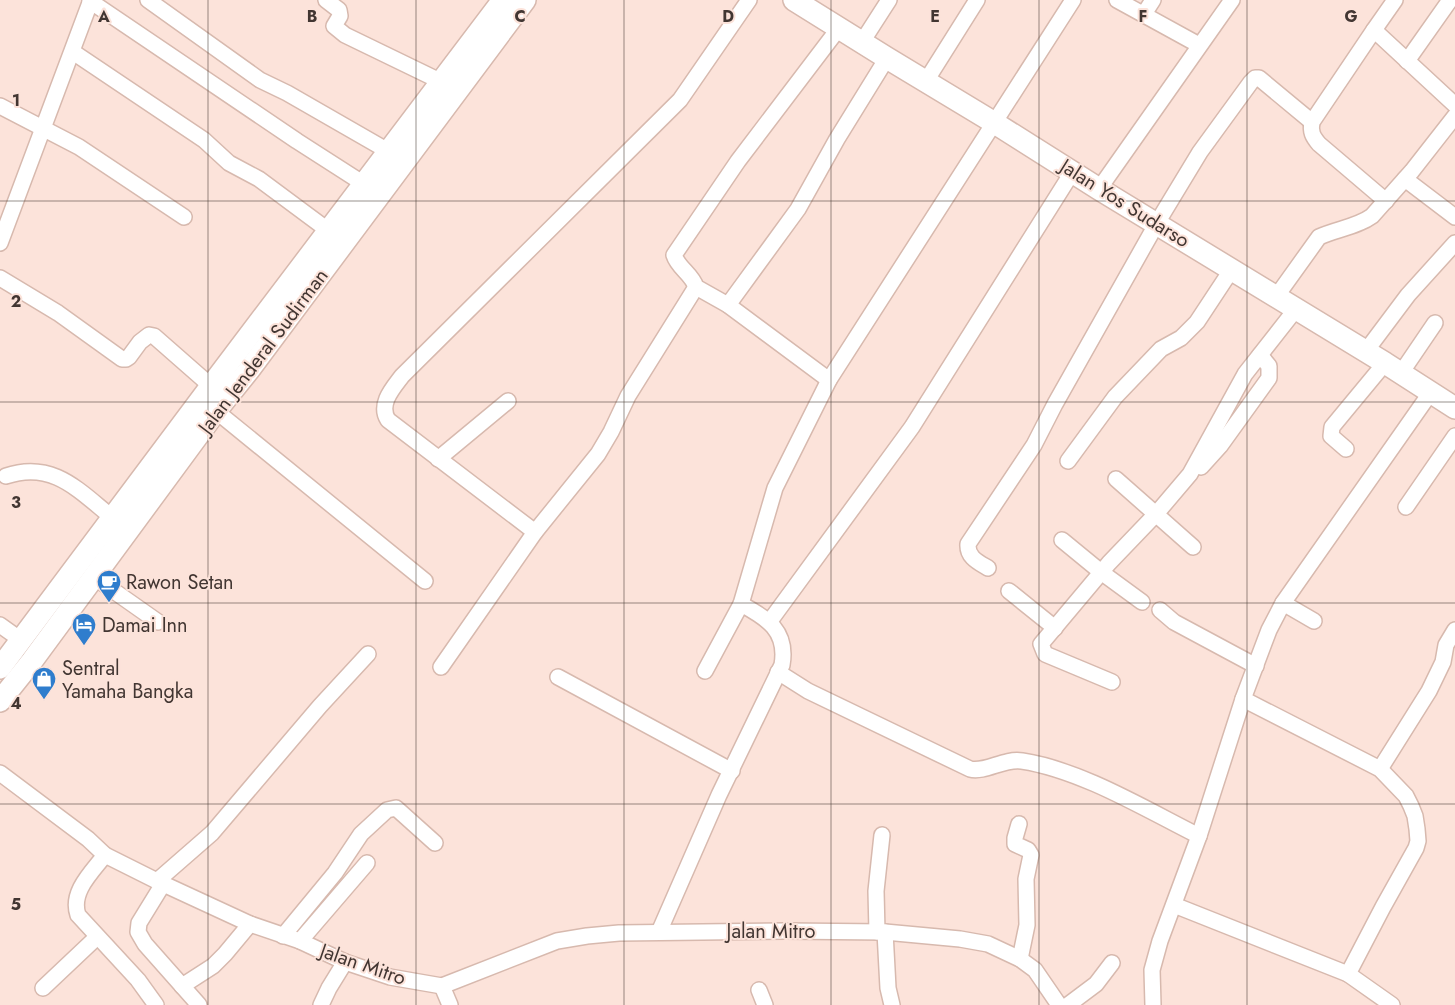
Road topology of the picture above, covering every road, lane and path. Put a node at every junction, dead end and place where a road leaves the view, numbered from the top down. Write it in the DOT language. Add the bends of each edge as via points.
graph roads {
  1 [pos="148,0"];
  2 [pos="326,0"];
  3 [pos="503,0"];
  4 [pos="525,0"];
  5 [pos="749,0"];
  6 [pos="794,0"];
  7 [pos="889,0"];
  8 [pos="977,0"];
  9 [pos="1072,0"];
  10 [pos="1117,0"];
  11 [pos="1153,0"];
  12 [pos="1232,0"];
  13 [pos="1395,0"];
  14 [pos="1450,0"];
  15 [pos="91,1"];
  16 [pos="1144,14"];
  17 [pos="839,28"];
  18 [pos="1374,30"];
  19 [pos="862,42"];
  20 [pos="1199,45"];
  21 [pos="73,52"];
  22 [pos="886,58"];
  23 [pos="1407,61"];
  24 [pos="926,81"];
  25 [pos="442,82"];
  26 [pos="1455,105"];
  27 [pos="0,106"];
  28 [pos="1455,116"];
  29 [pos="993,122"];
  30 [pos="1312,122"];
  31 [pos="44,128"];
  32 [pos="388,151"];
  33 [pos="1074,172"];
  34 [pos="1405,179"];
  35 [pos="364,184"];
  36 [pos="1099,189"];
  37 [pos="1386,201"];
  38 [pos="184,217"];
  39 [pos="1455,217"];
  40 [pos="1157,223"];
  41 [pos="329,231"];
  42 [pos="0,243"];
  43 [pos="1455,243"];
  44 [pos="1232,270"];
  45 [pos="0,278"];
  46 [pos="696,287"];
  47 [pos="1276,297"];
  48 [pos="728,305"];
  49 [pos="1296,310"];
  50 [pos="1435,324"];
  51 [pos="268,327"];
  52 [pos="1366,351"];
  53 [pos="1260,355"];
  54 [pos="1393,368"];
  55 [pos="829,380"];
  56 [pos="211,386"];
  57 [pos="1431,392"];
  58 [pos="508,401"];
  59 [pos="1455,408"];
  60 [pos="216,411"];
  61 [pos="1455,436"];
  62 [pos="1346,449"];
  63 [pos="438,459"];
  64 [pos="1068,461"];
  65 [pos="1190,474"];
  66 [pos="6,476"];
  67 [pos="1116,479"];
  68 [pos="1406,507"];
  69 [pos="1156,514"];
  70 [pos="113,518"];
  71 [pos="535,532"];
  72 [pos="1062,540"];
  73 [pos="1194,547"];
  74 [pos="988,568"];
  75 [pos="1101,572"];
  76 [pos="94,577"];
  77 [pos="425,581"];
  78 [pos="1009,591"];
  79 [pos="1142,602"];
  80 [pos="1283,603"];
  81 [pos="741,604"];
  82 [pos="1160,610"];
  83 [pos="770,621"];
  84 [pos="1314,621"];
  85 [pos="158,622"];
  86 [pos="0,625"];
  87 [pos="1055,628"];
  88 [pos="1455,630"];
  89 [pos="22,640"];
  90 [pos="368,654"];
  91 [pos="1256,666"];
  92 [pos="441,667"];
  93 [pos="0,668"];
  94 [pos="705,671"];
  95 [pos="778,672"];
  96 [pos="558,677"];
  97 [pos="1112,682"];
  98 [pos="1243,699"];
  99 [pos="0,701"];
  100 [pos="1380,769"];
  101 [pos="732,771"];
  102 [pos="0,773"];
  103 [pos="1019,824"];
  104 [pos="882,835"];
  105 [pos="1199,836"];
  106 [pos="435,842"];
  107 [pos="105,855"];
  108 [pos="367,864"];
  109 [pos="160,883"];
  110 [pos="1174,905"];
  111 [pos="250,924"];
  112 [pos="658,932"];
  113 [pos="881,932"];
  114 [pos="283,936"];
  115 [pos="97,937"];
  116 [pos="300,941"];
  117 [pos="1020,959"];
  118 [pos="344,962"];
  119 [pos="1112,963"];
  120 [pos="1348,974"];
  121 [pos="182,986"];
  122 [pos="442,986"];
  123 [pos="43,988"];
  124 [pos="759,990"];
  125 [pos="156,1005"];
  126 [pos="198,1005"];
  127 [pos="321,1005"];
  128 [pos="450,1005"];
  129 [pos="765,1005"];
  130 [pos="892,1005"];
  131 [pos="1059,1005"];
  132 [pos="1068,1005"];
  133 [pos="1153,1005"];
  134 [pos="1392,1005"];
  1 -- 32 [label="street" via="260,80"];
  2 -- 25 [label="street" via="339,10 340,16 334,26 345,35"];
  3 -- 25 [label="highway, Jalan Jenderal Sudirman"];
  4 -- 51 [label="highway, Jalan Jenderal Sudirman"];
  5 -- 63 [label="street" via="680,100 408,370 388,396 384,410 388,420"];
  6 -- 17 [label="highway, Jalan Yos Sudarso"];
  7 -- 19 [label="street"];
  8 -- 24 [label="street"];
  9 -- 29 [label="street"];
  10 -- 16 [label="street"];
  11 -- 16 [label="street"];
  12 -- 20 [label="street"];
  13 -- 18 [label="street"];
  14 -- 23 [label="street"];
  15 -- 21 [label="street"];
  15 -- 35 [label="street"];
  16 -- 20 [label="street"];
  17 -- 19 [label="highway, Jalan Yos Sudarso"];
  17 -- 46 [label="street" via="738,161 674,253 674,258"];
  18 -- 23 [label="street"];
  18 -- 30 [label="street"];
  19 -- 22 [label="highway, Jalan Yos Sudarso"];
  20 -- 36 [label="street"];
  21 -- 31 [label="street"];
  21 -- 41 [label="street" via="204,140 229,163 259,179"];
  22 -- 24 [label="highway, Jalan Yos Sudarso"];
  22 -- 48 [label="street" via="798,209"];
  23 -- 26 [label="street"];
  24 -- 29 [label="highway, Jalan Yos Sudarso"];
  25 -- 32 [label="highway, Jalan Jenderal Sudirman"];
  27 -- 31 [label="street"];
  28 -- 34 [label="street"];
  29 -- 33 [label="highway, Jalan Yos Sudarso"];
  29 -- 55 [label="street"];
  30 -- 37 [label="street" via="1310,129 1319,144"];
  30 -- 40 [label="street" via="1255,78 1200,152"];
  31 -- 38 [label="street" via="79,147"];
  31 -- 42 [label="street"];
  32 -- 35 [label="highway, Jalan Jenderal Sudirman"];
  33 -- 36 [label="highway, Jalan Yos Sudarso"];
  33 -- 83 [label="street" via="912,427"];
  34 -- 37 [label="street"];
  34 -- 39 [label="street"];
  35 -- 41 [label="highway, Jalan Jenderal Sudirman"];
  36 -- 40 [label="highway, Jalan Yos Sudarso"];
  37 -- 47 [label="street" via="1365,222 1320,238"];
  40 -- 44 [label="highway, Jalan Yos Sudarso"];
  40 -- 74 [label="street" via="1034,445 968,544 970,555"];
  41 -- 51 [label="highway, Jalan Jenderal Sudirman"];
  43 -- 52 [label="street" via="1408,295"];
  44 -- 47 [label="highway, Jalan Yos Sudarso"];
  44 -- 64 [label="street" via="1197,322 1181,338 1161,348 1115,397"];
  45 -- 56 [label="street" via="122,359 129,357 145,336 154,336"];
  46 -- 48 [label="street"];
  46 -- 71 [label="street" via="628,396 598,454"];
  47 -- 49 [label="highway, Jalan Yos Sudarso"];
  48 -- 55 [label="street"];
  49 -- 52 [label="highway, Jalan Yos Sudarso"];
  49 -- 53 [label="street"];
  50 -- 54 [label="street"];
  51 -- 56 [label="highway, Jalan Jenderal Sudirman"];
  51 -- 60 [label="highway, Jalan Jenderal Sudirman"];
  52 -- 54 [label="highway, Jalan Yos Sudarso"];
  53 -- 65 [label="street" via="1245,374"];
  53 -- 65 [label="street" via="1269,366 1269,378 1208,460"];
  54 -- 57 [label="highway, Jalan Yos Sudarso"];
  54 -- 62 [label="street" via="1332,427 1331,436"];
  55 -- 81 [label="street" via="775,488"];
  56 -- 70 [label="highway, Jalan Jenderal Sudirman"];
  57 -- 59 [label="highway, Jalan Yos Sudarso"];
  57 -- 80 [label="street"];
  58 -- 63 [label="street"];
  60 -- 76 [label="highway, Jalan Jenderal Sudirman"];
  60 -- 77 [label="street"];
  61 -- 68 [label="street"];
  63 -- 71 [label="street"];
  65 -- 69 [label="street"];
  66 -- 70 [label="street" via="20,471 54,476"];
  67 -- 69 [label="street"];
  69 -- 73 [label="street"];
  69 -- 75 [label="street"];
  70 -- 89 [label="highway, Jalan Jenderal Sudirman"];
  71 -- 92 [label="street"];
  72 -- 75 [label="street"];
  75 -- 79 [label="street"];
  75 -- 87 [label="street"];
  76 -- 85 [label="street"];
  76 -- 99 [label="highway, Jalan Jenderal Sudirman"];
  78 -- 87 [label="street"];
  80 -- 84 [label="street"];
  80 -- 91 [label="street"];
  81 -- 83 [label="street"];
  81 -- 94 [label="street"];
  82 -- 91 [label="street" via="1174,622"];
  83 -- 95 [label="street" via="781,642 782,659"];
  86 -- 89 [label="street"];
  87 -- 97 [label="street" via="1041,644 1045,654"];
  88 -- 100 [label="street" via="1429,691"];
  89 -- 93 [label="highway, Jalan Jenderal Sudirman"];
  90 -- 109 [label="street" via="212,833"];
  91 -- 98 [label="street"];
  95 -- 101 [label="street"];
  95 -- 105 [label="street" via="808,691 970,768 978,770 1014,760 1051,768 1081,778"];
  96 -- 101 [label="street"];
  98 -- 100 [label="street"];
  98 -- 105 [label="street"];
  100 -- 120 [label="street" via="1409,801 1415,816 1418,841"];
  101 -- 112 [label="street"];
  102 -- 107 [label="street, Jalan Mitro"];
  103 -- 117 [label="street" via="1015,844 1030,854 1026,879 1026,925"];
  104 -- 113 [label="street" via="876,891"];
  105 -- 110 [label="street"];
  106 -- 114 [label="street" via="396,808 387,810 361,834 335,873"];
  107 -- 109 [label="street, Jalan Mitro"];
  107 -- 115 [label="street" via="75,900 78,915"];
  108 -- 116 [label="street"];
  109 -- 111 [label="street, Jalan Mitro"];
  109 -- 121 [label="street" via="139,923 138,932"];
  110 -- 120 [label="street"];
  110 -- 133 [label="street" via="1152,970"];
  111 -- 114 [label="street, Jalan Mitro"];
  111 -- 121 [label="street" via="213,966"];
  112 -- 113 [label="street, Jalan Mitro"];
  112 -- 122 [label="street, Jalan Mitro" via="557,941"];
  113 -- 117 [label="street, Jalan Mitro" via="988,944"];
  113 -- 130 [label="street"];
  114 -- 116 [label="street, Jalan Mitro"];
  115 -- 123 [label="street"];
  115 -- 125 [label="street" via="138,980"];
  116 -- 118 [label="street, Jalan Mitro"];
  117 -- 131 [label="street, Jalan Mitro" via="1035,970"];
  118 -- 122 [label="street, Jalan Mitro" via="390,977"];
  118 -- 127 [label="street"];
  119 -- 132 [label="street" via="1096,984"];
  120 -- 134 [label="street"];
  121 -- 126 [label="street"];
  122 -- 128 [label="street"];
  124 -- 129 [label="street"];
}
